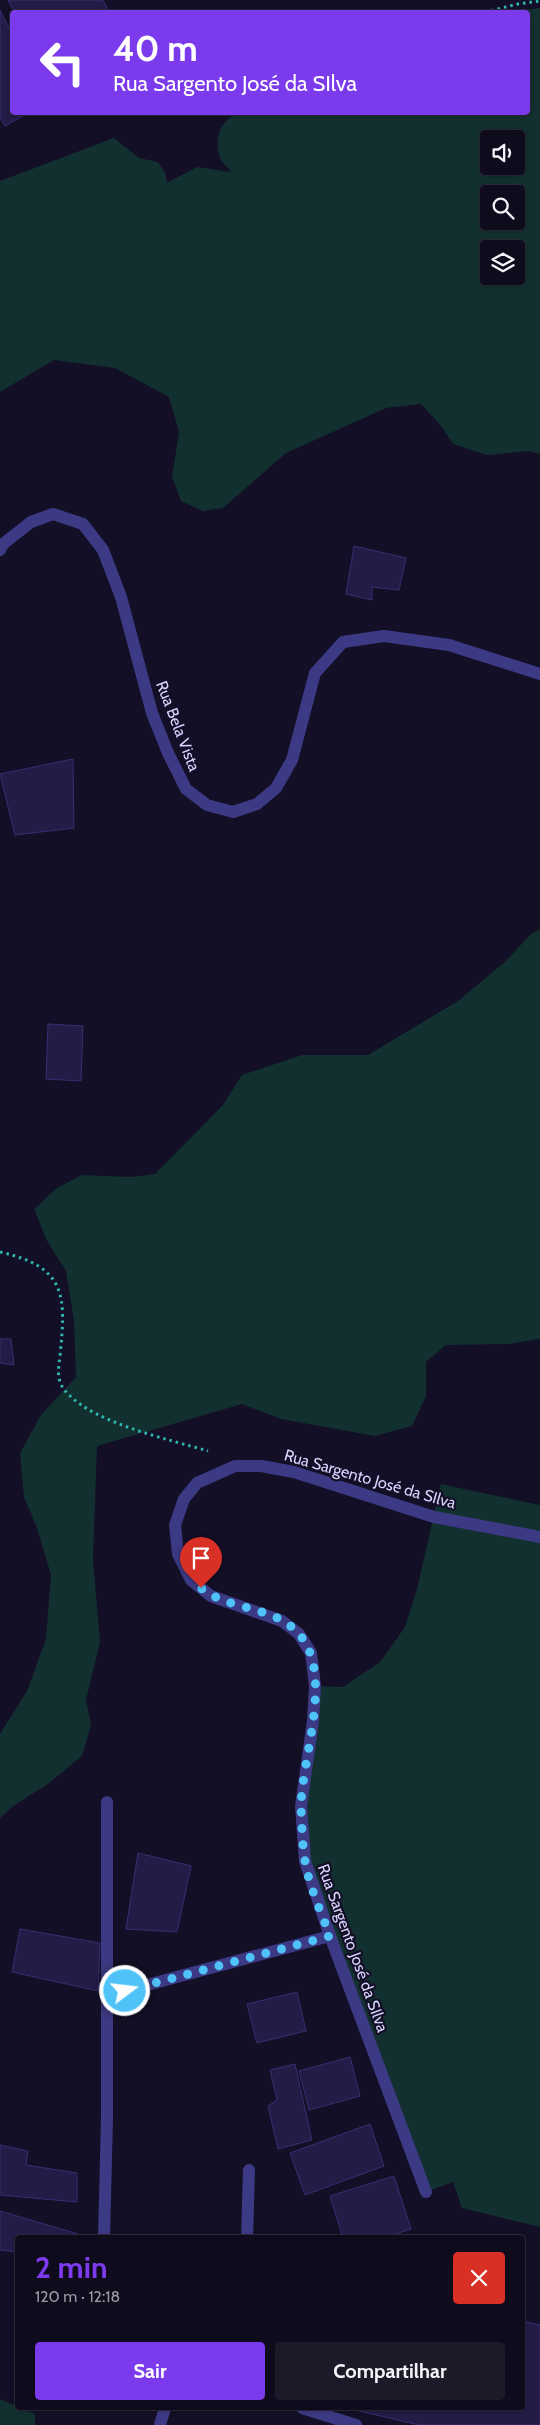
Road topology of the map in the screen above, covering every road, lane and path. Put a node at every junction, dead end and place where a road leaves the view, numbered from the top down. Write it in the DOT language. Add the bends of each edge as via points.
graph roads {
  1 [pos="540,1"];
  2 [pos="493,10"];
  3 [pos="0,550"];
  4 [pos="540,674"];
  5 [pos="0,1252"];
  6 [pos="215,1453"];
  7 [pos="540,1537"];
  8 [pos="107,1802"];
  9 [pos="330,1936"];
  10 [pos="106,1996"];
  11 [pos="249,2170"];
  12 [pos="426,2192"];
  13 [pos="104,2235"];
  14 [pos="247,2235"];
  15 [pos="164,2410"];
  16 [pos="308,2410"];
  17 [pos="160,2425"];
  18 [pos="356,2425"];
  1 -- 2 [label="path"];
  3 -- 4 [label="street, Rua Bela Vista" via="31,522 53,514 83,524 103,550 121,598 152,713 186,789 207,805 233,812 256,804 276,788 292,760 315,673 343,642 384,636 449,645"];
  5 -- 6 [label="path" via="44,1268 60,1289 63,1314 58,1379 67,1394 87,1409 141,1432"];
  7 -- 9 [label="street, Rua Sargento José da SIlva" via="434,1517 294,1472 261,1466 234,1466 211,1475 197,1483 184,1499 175,1524 178,1554 191,1580 211,1596 282,1621 299,1634 311,1653 316,1686 301,1806 304,1852"];
  8 -- 10 [label="street"];
  9 -- 10 [label="street"];
  9 -- 12 [label="street, Rua Sargento José da SIlva"];
  10 -- 13 [label="street"];
  11 -- 14 [label="street"];
  15 -- 17 [label="street"];
  16 -- 18 [label="street"];
}
